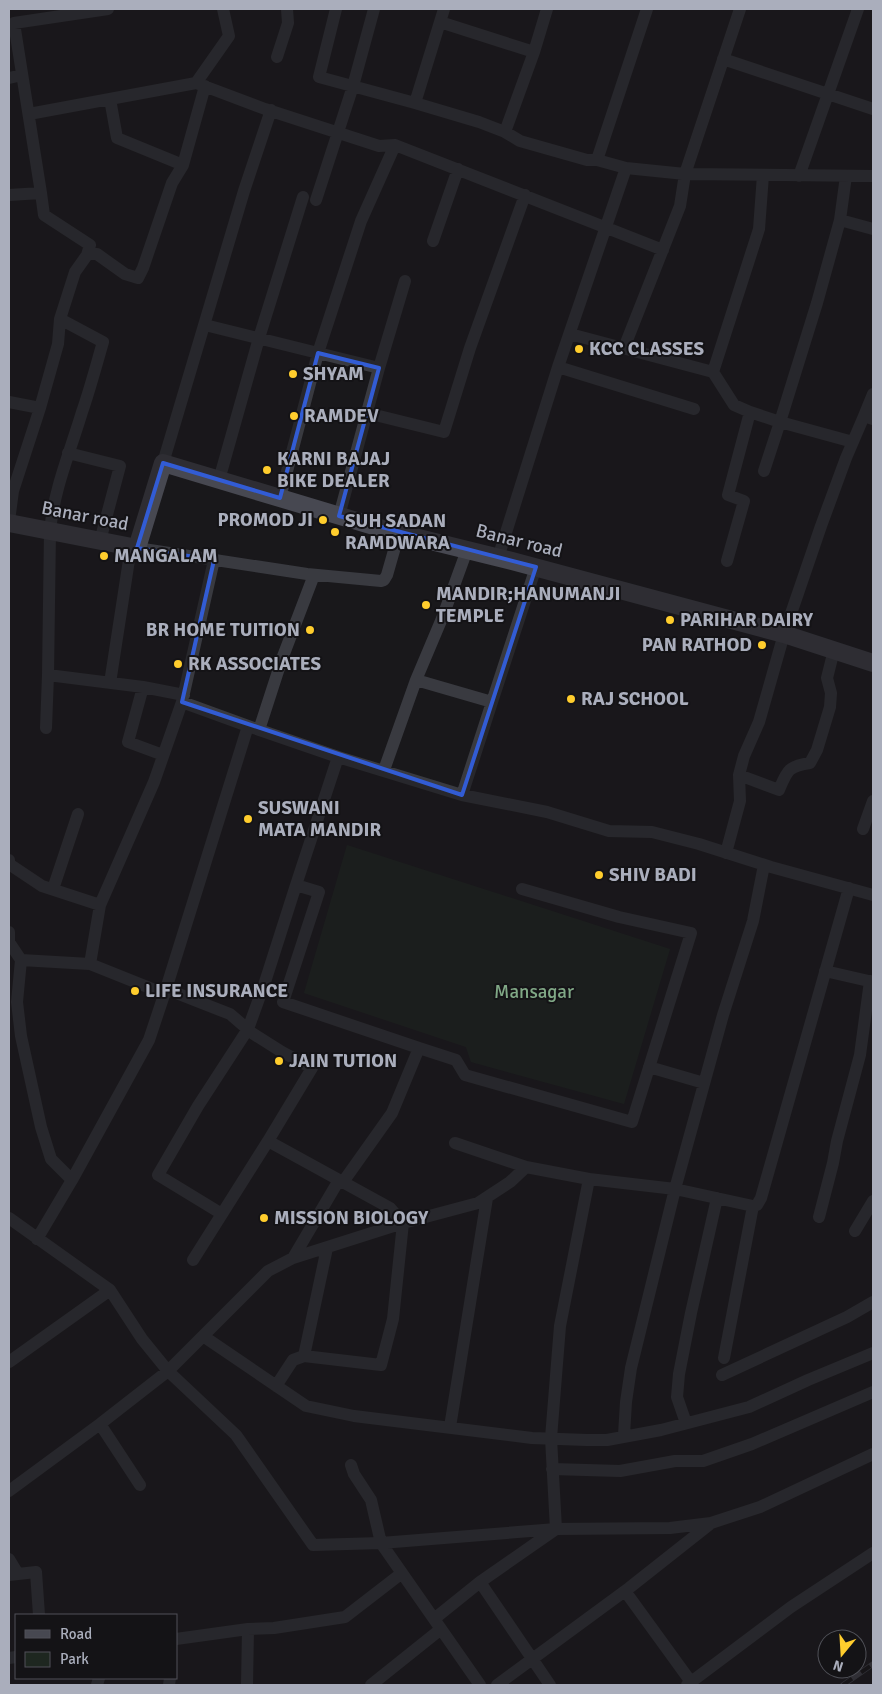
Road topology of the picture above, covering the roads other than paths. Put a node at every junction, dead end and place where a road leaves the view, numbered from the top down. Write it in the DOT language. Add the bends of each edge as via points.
graph roads {
  1 [pos="108,9"];
  2 [pos="223,9"];
  3 [pos="287,9"];
  4 [pos="336,9"];
  5 [pos="374,9"];
  6 [pos="444,9"];
  7 [pos="547,9"];
  8 [pos="646,9"];
  9 [pos="740,9"];
  10 [pos="858,9"];
  11 [pos="75,11"];
  12 [pos="440,22"];
  13 [pos="11,24"];
  14 [pos="534,52"];
  15 [pos="277,58"];
  16 [pos="723,59"];
  17 [pos="22,75"];
  18 [pos="9,78"];
  19 [pos="200,85"];
  20 [pos="353,86"];
  21 [pos="828,94"];
  22 [pos="110,99"];
  23 [pos="415,103"];
  24 [pos="873,109"];
  25 [pos="271,110"];
  26 [pos="29,114"];
  27 [pos="505,132"];
  28 [pos="338,133"];
  29 [pos="395,145"];
  30 [pos="597,160"];
  31 [pos="183,165"];
  32 [pos="626,168"];
  33 [pos="458,169"];
  34 [pos="685,174"];
  35 [pos="763,175"];
  36 [pos="799,176"];
  37 [pos="846,176"];
  38 [pos="873,176"];
  39 [pos="41,192"];
  40 [pos="9,195"];
  41 [pos="525,195"];
  42 [pos="303,196"];
  43 [pos="316,200"];
  44 [pos="840,220"];
  45 [pos="605,227"];
  46 [pos="873,229"];
  47 [pos="433,241"];
  48 [pos="663,250"];
  49 [pos="87,255"];
  50 [pos="405,281"];
  51 [pos="60,319"];
  52 [pos="205,325"];
  53 [pos="570,334"];
  54 [pos="259,338"];
  55 [pos="624,348"];
  56 [pos="318,353"];
  57 [pos="558,367"];
  58 [pos="379,368"];
  59 [pos="713,372"];
  60 [pos="873,394"];
  61 [pos="9,402"];
  62 [pos="40,408"];
  63 [pos="694,409"];
  64 [pos="750,412"];
  65 [pos="367,413"];
  66 [pos="869,418"];
  67 [pos="780,422"];
  68 [pos="853,442"];
  69 [pos="68,453"];
  70 [pos="163,463"];
  71 [pos="764,471"];
  72 [pos="219,480"];
  73 [pos="280,498"];
  74 [pos="338,516"];
  75 [pos="9,522"];
  76 [pos="50,531"];
  77 [pos="399,534"];
  78 [pos="100,541"];
  79 [pos="134,547"];
  80 [pos="467,550"];
  81 [pos="498,558"];
  82 [pos="214,560"];
  83 [pos="727,561"];
  84 [pos="536,567"];
  85 [pos="314,575"];
  86 [pos="784,634"];
  87 [pos="834,650"];
  88 [pos="873,663"];
  89 [pos="48,675"];
  90 [pos="416,680"];
  91 [pos="110,683"];
  92 [pos="143,687"];
  93 [pos="183,698"];
  94 [pos="492,702"];
  95 [pos="46,728"];
  96 [pos="254,728"];
  97 [pos="163,755"];
  98 [pos="338,757"];
  99 [pos="384,770"];
  100 [pos="739,775"];
  101 [pos="462,795"];
  102 [pos="873,801"];
  103 [pos="78,814"];
  104 [pos="864,830"];
  105 [pos="726,853"];
  106 [pos="9,864"];
  107 [pos="764,865"];
  108 [pos="296,885"];
  109 [pos="849,888"];
  110 [pos="53,889"];
  111 [pos="522,889"];
  112 [pos="873,895"];
  113 [pos="100,905"];
  114 [pos="9,932"];
  115 [pos="21,960"];
  116 [pos="90,964"];
  117 [pos="825,971"];
  118 [pos="872,982"];
  119 [pos="166,992"];
  120 [pos="248,1029"];
  121 [pos="419,1048"];
  122 [pos="649,1067"];
  123 [pos="704,1083"];
  124 [pos="268,1141"];
  125 [pos="455,1143"];
  126 [pos="526,1167"];
  127 [pos="72,1180"];
  128 [pos="589,1180"];
  129 [pos="341,1181"];
  130 [pos="675,1190"];
  131 [pos="487,1198"];
  132 [pos="717,1198"];
  133 [pos="873,1201"];
  134 [pos="753,1206"];
  135 [pos="222,1214"];
  136 [pos="820,1217"];
  137 [pos="9,1218"];
  138 [pos="403,1223"];
  139 [pos="855,1231"];
  140 [pos="37,1239"];
  141 [pos="327,1248"];
  142 [pos="293,1258"];
  143 [pos="193,1260"];
  144 [pos="110,1290"];
  145 [pos="873,1302"];
  146 [pos="203,1336"];
  147 [pos="873,1353"];
  148 [pos="304,1356"];
  149 [pos="724,1358"];
  150 [pos="9,1362"];
  151 [pos="168,1371"];
  152 [pos="722,1375"];
  153 [pos="276,1386"];
  154 [pos="873,1392"];
  155 [pos="686,1423"];
  156 [pos="100,1424"];
  157 [pos="450,1427"];
  158 [pos="624,1436"];
  159 [pos="551,1438"];
  160 [pos="873,1454"];
  161 [pos="351,1465"];
  162 [pos="552,1469"];
  163 [pos="140,1485"];
  164 [pos="9,1490"];
  165 [pos="711,1524"];
  166 [pos="556,1529"];
  167 [pos="381,1543"];
  168 [pos="873,1553"];
  169 [pos="9,1559"];
  170 [pos="402,1573"];
  171 [pos="13,1574"];
  172 [pos="480,1582"];
  173 [pos="625,1591"];
  174 [pos="39,1614"];
  175 [pos="437,1624"];
  176 [pos="248,1630"];
  177 [pos="178,1640"];
  178 [pos="533,1659"];
  179 [pos="689,1684"];
  180 [pos="247,1685"];
  181 [pos="371,1685"];
  182 [pos="480,1685"];
  183 [pos="497,1685"];
  184 [pos="550,1685"];
  1 -- 11 [label="street"];
  2 -- 19 [label="street" via="229,36"];
  3 -- 15 [label="street" via="288,23"];
  4 -- 20 [label="street" via="319,77"];
  5 -- 20 [label="street"];
  6 -- 12 [label="street"];
  7 -- 14 [label="street"];
  8 -- 30 [label="street"];
  9 -- 16 [label="street"];
  10 -- 21 [label="street"];
  11 -- 13 [label="street"];
  12 -- 14 [label="street"];
  12 -- 23 [label="street"];
  13 -- 17 [label="street"];
  14 -- 27 [label="street"];
  16 -- 21 [label="street"];
  16 -- 34 [label="street"];
  17 -- 18 [label="street"];
  17 -- 26 [label="street"];
  19 -- 22 [label="street"];
  19 -- 25 [label="street"];
  19 -- 31 [label="street"];
  20 -- 23 [label="street"];
  20 -- 28 [label="street"];
  21 -- 24 [label="street"];
  21 -- 36 [label="street"];
  22 -- 26 [label="street"];
  22 -- 31 [label="street" via="117,138"];
  23 -- 27 [label="street"];
  25 -- 28 [label="street"];
  25 -- 52 [label="street"];
  26 -- 39 [label="street"];
  27 -- 30 [label="street" via="520,141"];
  28 -- 29 [label="street" via="379,146"];
  28 -- 43 [label="street"];
  29 -- 33 [label="street"];
  29 -- 56 [label="street" via="361,221"];
  30 -- 32 [label="street"];
  31 -- 49 [label="street" via="172,183 138,278 125,274 97,254"];
  32 -- 34 [label="street"];
  32 -- 45 [label="street"];
  33 -- 41 [label="street"];
  33 -- 47 [label="street"];
  34 -- 35 [label="street"];
  34 -- 48 [label="street" via="680,206"];
  35 -- 36 [label="street"];
  35 -- 59 [label="street" via="759,229"];
  36 -- 37 [label="street"];
  37 -- 38 [label="street"];
  37 -- 44 [label="street"];
  39 -- 40 [label="street"];
  39 -- 49 [label="street" via="44,215 90,246"];
  41 -- 45 [label="street"];
  41 -- 65 [label="street" via="470,348 444,432"];
  42 -- 54 [label="street"];
  44 -- 46 [label="street"];
  44 -- 67 [label="street"];
  45 -- 48 [label="street"];
  45 -- 53 [label="street"];
  48 -- 55 [label="street"];
  49 -- 51 [label="street" via="75,272"];
  50 -- 58 [label="street"];
  51 -- 62 [label="street" via="58,344"];
  51 -- 69 [label="street" via="103,342"];
  52 -- 54 [label="street"];
  52 -- 70 [label="street"];
  53 -- 55 [label="street"];
  53 -- 57 [label="street"];
  54 -- 56 [label="street"];
  54 -- 72 [label="street"];
  55 -- 59 [label="street"];
  56 -- 58 [label="street"];
  56 -- 73 [label="street"];
  57 -- 63 [label="street"];
  57 -- 81 [label="street"];
  58 -- 65 [label="street"];
  59 -- 64 [label="street" via="734,405"];
  60 -- 66 [label="street"];
  61 -- 62 [label="street"];
  62 -- 75 [label="street" via="13,491"];
  64 -- 67 [label="street"];
  64 -- 83 [label="street" via="728,495 744,501"];
  65 -- 74 [label="street"];
  66 -- 68 [label="street"];
  67 -- 68 [label="street"];
  67 -- 71 [label="street"];
  68 -- 86 [label="street"];
  69 -- 76 [label="street"];
  69 -- 78 [label="street" via="120,466"];
  70 -- 72 [label="street, Banar road"];
  70 -- 79 [label="street, Banar road"];
  72 -- 73 [label="street, Banar road"];
  73 -- 74 [label="street, Banar road"];
  74 -- 77 [label="street, Banar road"];
  75 -- 76 [label="street, Banar road"];
  76 -- 78 [label="street, Banar road"];
  76 -- 89 [label="street"];
  77 -- 80 [label="street, Banar road"];
  77 -- 85 [label="street" via="387,575 381,582"];
  78 -- 79 [label="street, Banar road"];
  79 -- 82 [label="street"];
  79 -- 91 [label="street"];
  80 -- 81 [label="street, Banar road"];
  80 -- 90 [label="street"];
  81 -- 84 [label="street, Banar road"];
  82 -- 85 [label="street"];
  82 -- 93 [label="street"];
  84 -- 86 [label="street, Banar road"];
  84 -- 94 [label="street"];
  85 -- 96 [label="street"];
  86 -- 87 [label="street, Banar road"];
  86 -- 100 [label="street" via="759,722"];
  87 -- 88 [label="street, Banar road"];
  87 -- 100 [label="street" via="826,678 831,693 830,707 810,763 794,765 786,772 778,790"];
  89 -- 91 [label="street"];
  89 -- 95 [label="street"];
  90 -- 94 [label="street"];
  90 -- 99 [label="street"];
  91 -- 92 [label="street"];
  92 -- 93 [label="street"];
  92 -- 97 [label="street" via="128,742"];
  93 -- 96 [label="street"];
  93 -- 97 [label="street"];
  94 -- 101 [label="street"];
  96 -- 98 [label="street"];
  96 -- 119 [label="street"];
  97 -- 113 [label="street"];
  98 -- 99 [label="street"];
  98 -- 108 [label="street"];
  99 -- 101 [label="street"];
  100 -- 105 [label="street" via="740,801"];
  101 -- 105 [label="street" via="547,812 610,831 652,832"];
  102 -- 104 [label="street"];
  103 -- 110 [label="street"];
  105 -- 107 [label="street"];
  106 -- 110 [label="street" via="42,886"];
  107 -- 109 [label="street"];
  107 -- 123 [label="street" via="754,921"];
  108 -- 120 [label="street"];
  108 -- 121 [label="street" via="319,892 283,1002"];
  109 -- 112 [label="street"];
  109 -- 117 [label="street"];
  110 -- 113 [label="street"];
  111 -- 122 [label="street" via="691,934"];
  113 -- 116 [label="street"];
  114 -- 115 [label="street" via="9,942"];
  115 -- 116 [label="street"];
  115 -- 127 [label="street" via="17,1002 41,1127 51,1159"];
  116 -- 119 [label="street"];
  117 -- 118 [label="street"];
  117 -- 134 [label="street" via="761,1198"];
  118 -- 136 [label="street" via="860,1055"];
  119 -- 120 [label="street" via="230,1014"];
  119 -- 127 [label="street" via="148,1040"];
  120 -- 124 [label="street" via="312,1068"];
  120 -- 135 [label="street" via="158,1175"];
  121 -- 122 [label="street" via="456,1060 464,1075 632,1122"];
  121 -- 129 [label="street" via="392,1114"];
  122 -- 123 [label="street"];
  123 -- 130 [label="street"];
  124 -- 129 [label="street"];
  124 -- 135 [label="street"];
  125 -- 126 [label="street"];
  126 -- 128 [label="street"];
  126 -- 131 [label="street"];
  127 -- 140 [label="street"];
  128 -- 130 [label="street"];
  128 -- 159 [label="street" via="560,1326"];
  129 -- 138 [label="street" via="390,1208"];
  129 -- 142 [label="street"];
  130 -- 132 [label="street"];
  130 -- 158 [label="street" via="631,1368"];
  131 -- 138 [label="street"];
  131 -- 157 [label="street"];
  132 -- 134 [label="street"];
  132 -- 155 [label="street" via="679,1374 677,1397"];
  133 -- 139 [label="street"];
  134 -- 149 [label="street"];
  135 -- 143 [label="street"];
  137 -- 140 [label="street"];
  138 -- 141 [label="street"];
  138 -- 148 [label="street" via="393,1319 381,1365"];
  140 -- 144 [label="street"];
  141 -- 142 [label="street"];
  141 -- 148 [label="street"];
  142 -- 146 [label="street" via="268,1271"];
  144 -- 150 [label="street"];
  144 -- 151 [label="street" via="142,1339"];
  145 -- 152 [label="street"];
  146 -- 151 [label="street"];
  146 -- 153 [label="street"];
  147 -- 155 [label="street" via="749,1407"];
  148 -- 153 [label="street" via="293,1360"];
  151 -- 156 [label="street"];
  151 -- 167 [label="street" via="236,1435 313,1545"];
  153 -- 157 [label="street" via="306,1406 354,1416"];
  154 -- 162 [label="street" via="704,1461 676,1461 620,1471"];
  155 -- 158 [label="street"];
  156 -- 163 [label="street"];
  156 -- 164 [label="street"];
  157 -- 159 [label="street"];
  158 -- 159 [label="street" via="607,1440"];
  159 -- 162 [label="street"];
  160 -- 165 [label="street" via="760,1507"];
  161 -- 167 [label="street" via="371,1500"];
  162 -- 166 [label="street"];
  165 -- 166 [label="street" via="670,1528"];
  165 -- 173 [label="street"];
  166 -- 167 [label="street"];
  166 -- 172 [label="street"];
  167 -- 170 [label="street"];
  168 -- 179 [label="street" via="791,1607"];
  169 -- 171 [label="street"];
  170 -- 175 [label="street"];
  170 -- 176 [label="street" via="345,1617"];
  171 -- 174 [label="street" via="36,1572"];
  172 -- 175 [label="street"];
  172 -- 178 [label="street"];
  173 -- 178 [label="street"];
  173 -- 179 [label="street"];
  175 -- 181 [label="street"];
  175 -- 182 [label="street"];
  176 -- 177 [label="street"];
  176 -- 180 [label="street"];
  178 -- 183 [label="street"];
  178 -- 184 [label="street"];
}
